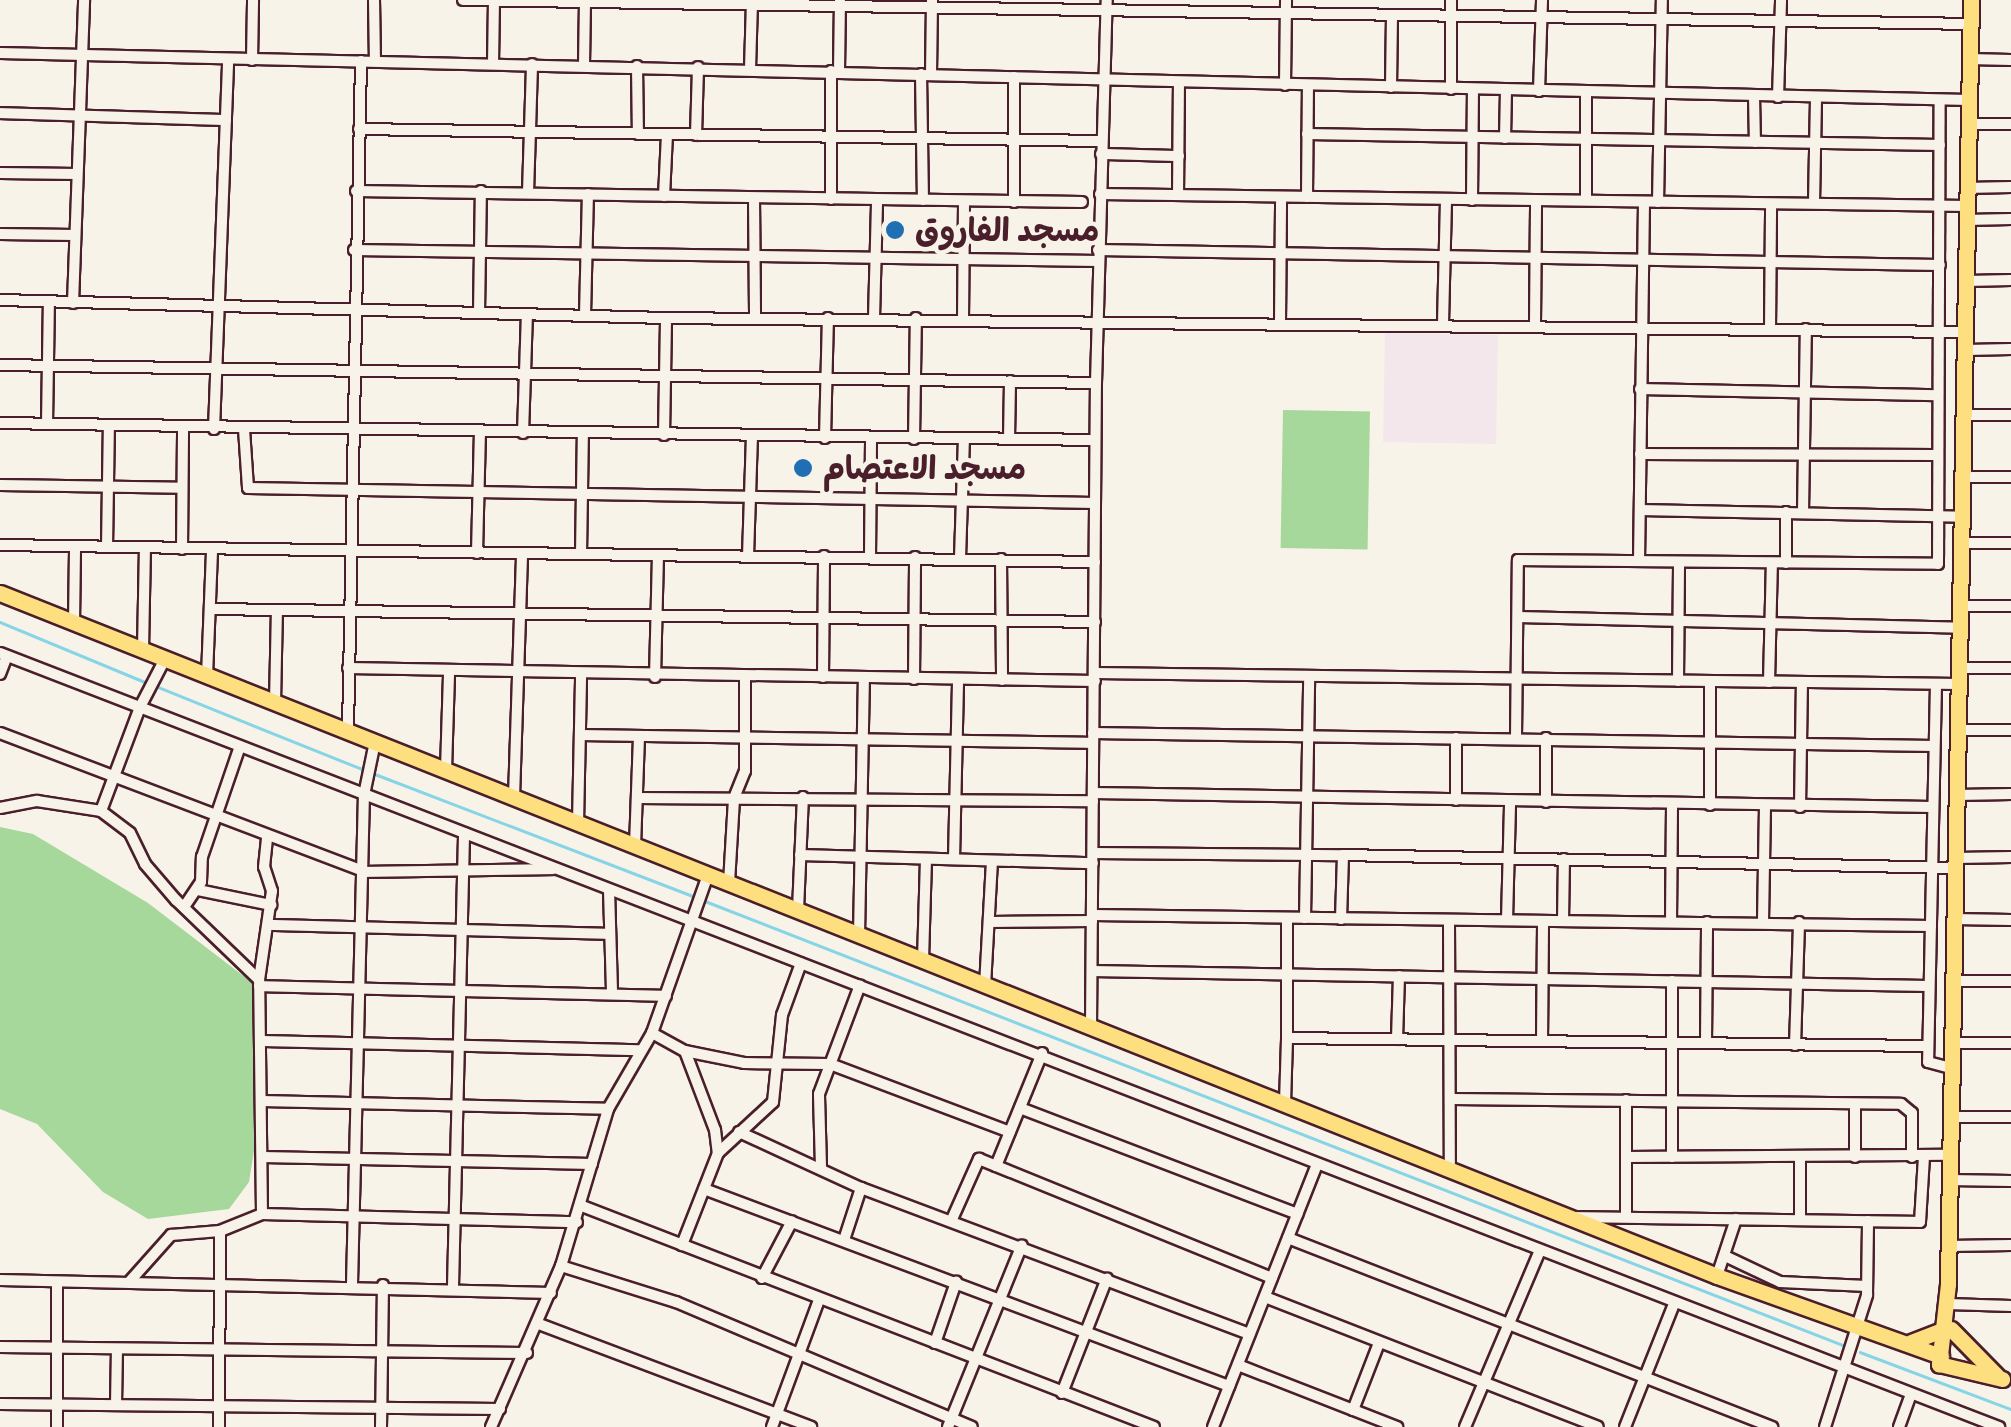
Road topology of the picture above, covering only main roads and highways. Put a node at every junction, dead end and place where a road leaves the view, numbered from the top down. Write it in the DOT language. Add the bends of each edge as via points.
graph roads {
  1 [pos="1971,0"];
  2 [pos="0,593"];
  3 [pos="1948,1321"];
  4 [pos="1891,1338"];
  5 [pos="1911,1342"];
  6 [pos="1946,1362"];
  7 [pos="2004,1380"];
  1 -- 3 [label="main road"];
  2 -- 4 [label="main road" via="1568,1217"];
  3 -- 5 [label="main road"];
  3 -- 6 [label="main road"];
  3 -- 7 [label="main road"];
  4 -- 5 [label="main road"];
  4 -- 6 [label="main road"];
  5 -- 6 [label="main road"];
  6 -- 7 [label="main road"];
}
